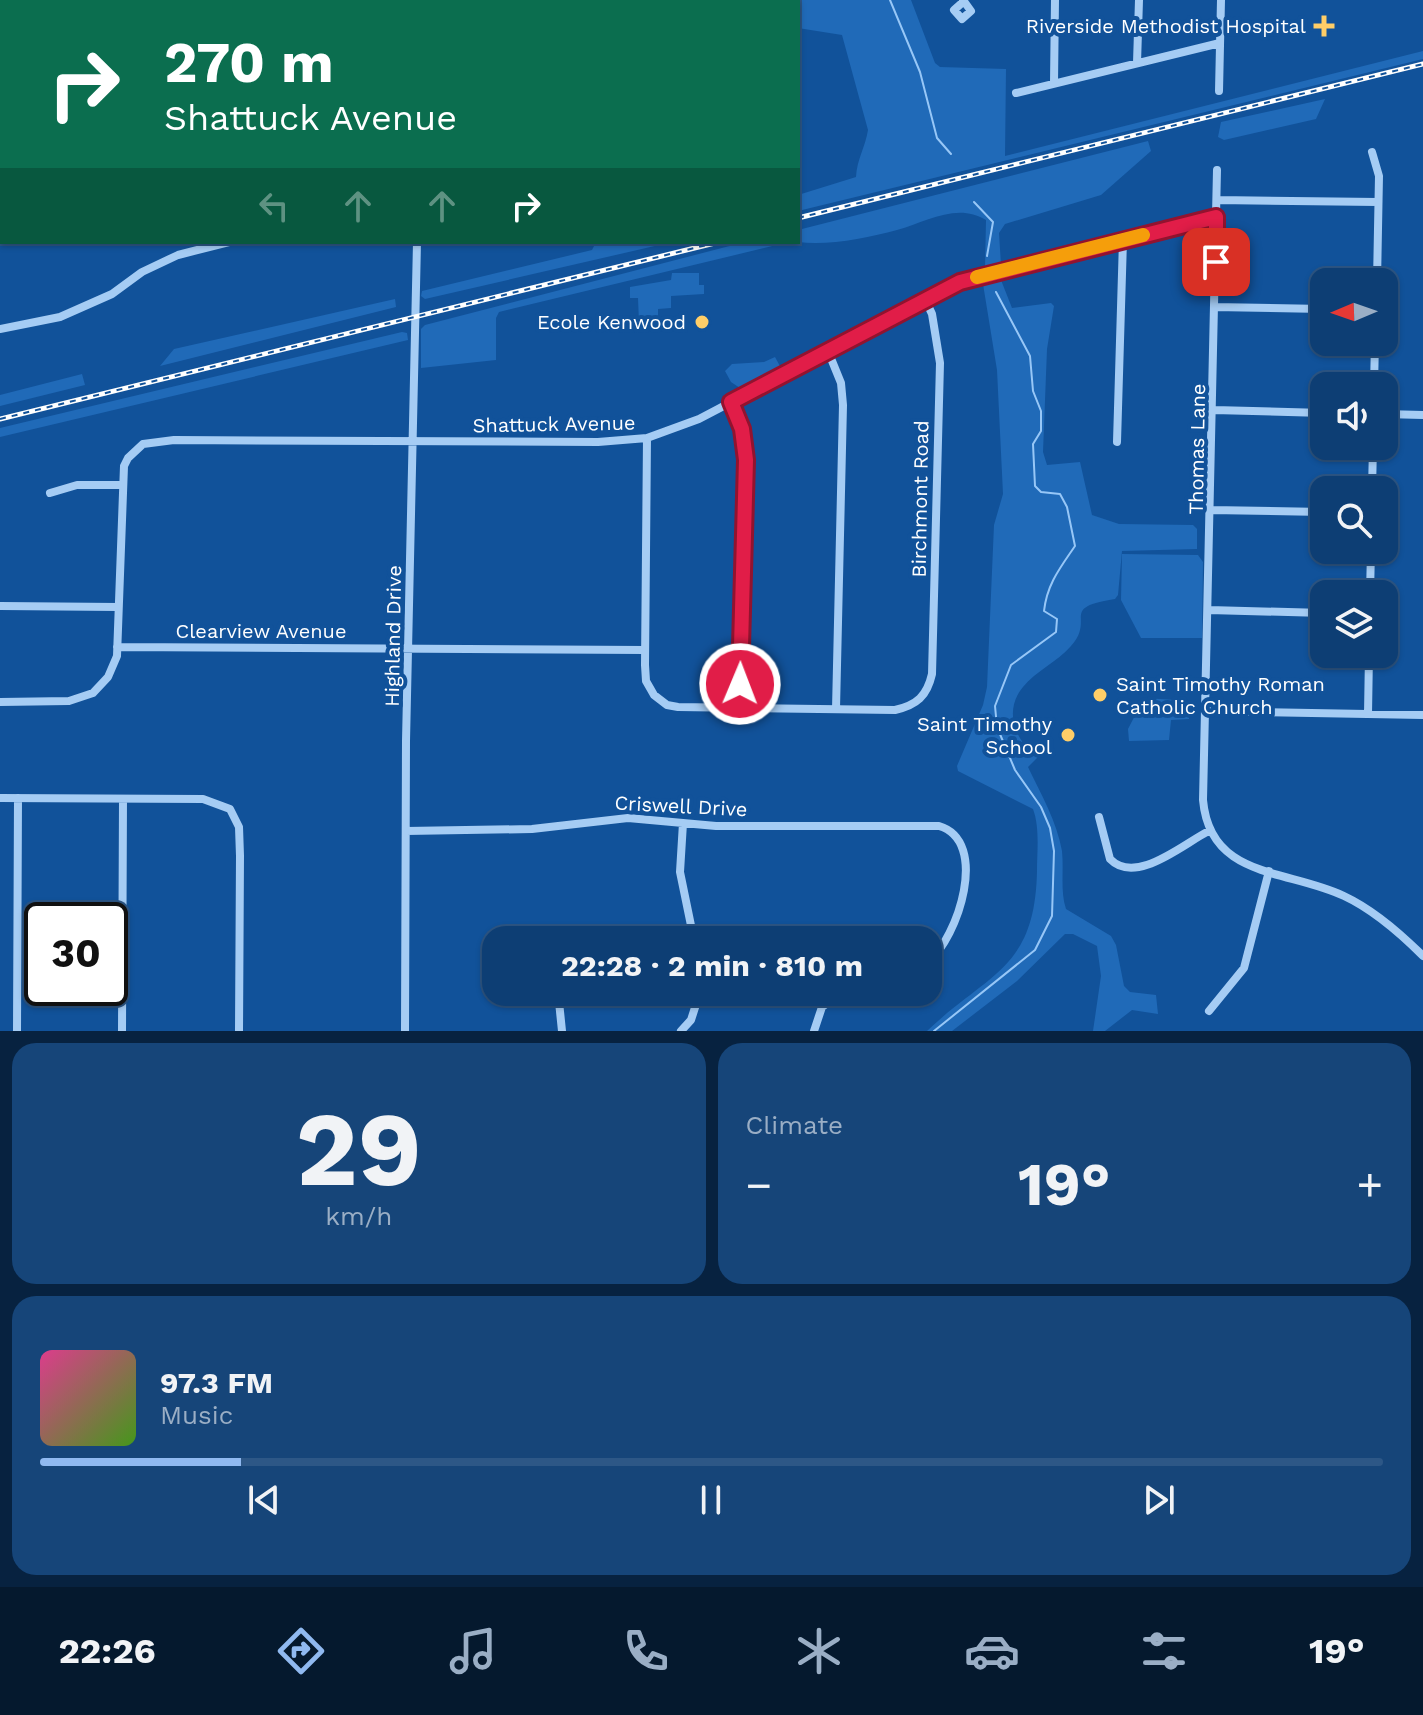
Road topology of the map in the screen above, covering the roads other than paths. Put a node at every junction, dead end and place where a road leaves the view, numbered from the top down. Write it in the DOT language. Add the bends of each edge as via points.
graph roads {
  1 [pos="1055,0"];
  2 [pos="1139,0"];
  3 [pos="1221,0"];
  4 [pos="1220,43"];
  5 [pos="1137,63"];
  6 [pos="1054,83"];
  7 [pos="1219,91"];
  8 [pos="1016,93"];
  9 [pos="1372,152"];
  10 [pos="1217,170"];
  11 [pos="1217,200"];
  12 [pos="1378,202"];
  13 [pos="1216,217"];
  14 [pos="1123,240"];
  15 [pos="221,244"];
  16 [pos="417,244"];
  17 [pos="1377,268"];
  18 [pos="925,299"];
  19 [pos="1214,307"];
  20 [pos="1310,309"];
  21 [pos="0,329"];
  22 [pos="828,351"];
  23 [pos="731,402"];
  24 [pos="1214,410"];
  25 [pos="1310,413"];
  26 [pos="1398,414"];
  27 [pos="1423,415"];
  28 [pos="647,438"];
  29 [pos="413,441"];
  30 [pos="1117,442"];
  31 [pos="121,485"];
  32 [pos="50,493"];
  33 [pos="1211,510"];
  34 [pos="1310,512"];
  35 [pos="0,606"];
  36 [pos="118,607"];
  37 [pos="1209,610"];
  38 [pos="1310,613"];
  39 [pos="117,647"];
  40 [pos="408,648"];
  41 [pos="645,650"];
  42 [pos="1369,668"];
  43 [pos="0,702"];
  44 [pos="740,708"];
  45 [pos="836,709"];
  46 [pos="1206,711"];
  47 [pos="1368,714"];
  48 [pos="1423,715"];
  49 [pos="0,798"];
  50 [pos="18,798"];
  51 [pos="123,799"];
  52 [pos="1099,817"];
  53 [pos="683,823"];
  54 [pos="406,831"];
  55 [pos="1209,831"];
  56 [pos="1269,871"];
  57 [pos="691,926"];
  58 [pos="942,950"];
  59 [pos="1423,956"];
  60 [pos="559,1006"];
  61 [pos="696,1006"];
  62 [pos="823,1006"];
  63 [pos="1209,1011"];
  64 [pos="17,1031"];
  65 [pos="122,1031"];
  66 [pos="239,1031"];
  67 [pos="405,1031"];
  68 [pos="562,1031"];
  69 [pos="681,1031"];
  70 [pos="814,1031"];
  1 -- 6 [label="street"];
  2 -- 5 [label="street"];
  3 -- 4 [label="street"];
  4 -- 5 [label="street"];
  4 -- 7 [label="street"];
  5 -- 6 [label="street"];
  6 -- 8 [label="street"];
  9 -- 12 [label="street" via="1379,176"];
  10 -- 11 [label="street, Thomas Lane"];
  11 -- 12 [label="street"];
  11 -- 13 [label="street, Thomas Lane"];
  12 -- 17 [label="street"];
  13 -- 14 [label="street, Shattuck Avenue"];
  13 -- 19 [label="street, Thomas Lane"];
  14 -- 18 [label="street, Shattuck Avenue" via="985,275"];
  14 -- 30 [label="street"];
  15 -- 21 [label="street" via="178,255 60,317"];
  16 -- 29 [label="street, Highland Drive"];
  18 -- 22 [label="street, Shattuck Avenue"];
  18 -- 45 [label="street, Birchmont Road" via="940,363 932,674 922,699 895,710"];
  19 -- 20 [label="street"];
  19 -- 24 [label="street, Thomas Lane"];
  22 -- 23 [label="street, Shattuck Avenue"];
  22 -- 45 [label="street" via="843,405"];
  23 -- 28 [label="street, Shattuck Avenue"];
  23 -- 44 [label="street" via="746,460"];
  24 -- 25 [label="street"];
  24 -- 33 [label="street, Thomas Lane"];
  26 -- 27 [label="street"];
  28 -- 29 [label="street, Shattuck Avenue"];
  28 -- 41 [label="street"];
  29 -- 31 [label="street, Shattuck Avenue" via="154,441 135,450 124,466"];
  29 -- 40 [label="street, Highland Drive"];
  31 -- 32 [label="street" via="77,485"];
  31 -- 36 [label="street"];
  33 -- 34 [label="street"];
  33 -- 37 [label="street, Thomas Lane"];
  35 -- 36 [label="street"];
  36 -- 39 [label="street"];
  37 -- 38 [label="street"];
  37 -- 46 [label="street, Thomas Lane"];
  39 -- 40 [label="street, Clearview Avenue"];
  39 -- 43 [label="street" via="108,677 93,693 69,701"];
  40 -- 41 [label="street, Clearview Avenue"];
  40 -- 54 [label="street, Highland Drive"];
  41 -- 44 [label="street" via="646,681 667,705"];
  42 -- 47 [label="street"];
  44 -- 45 [label="street"];
  46 -- 47 [label="street"];
  46 -- 55 [label="street, Thomas Lane" via="1203,800"];
  47 -- 48 [label="street"];
  49 -- 50 [label="street"];
  50 -- 51 [label="street"];
  50 -- 64 [label="street"];
  51 -- 65 [label="street"];
  51 -- 66 [label="street" via="203,799 230,809 240,841"];
  52 -- 55 [label="street" via="1110,859 1124,867 1154,863"];
  53 -- 54 [label="street, Criswell Drive" via="628,818 532,829"];
  53 -- 57 [label="street" via="680,872"];
  53 -- 58 [label="street, Criswell Drive" via="939,826 953,832 963,856 961,911"];
  54 -- 67 [label="street, Highland Drive"];
  55 -- 56 [label="street" via="1228,856"];
  56 -- 59 [label="street" via="1348,897"];
  56 -- 63 [label="street" via="1244,968"];
  60 -- 68 [label="street"];
  61 -- 69 [label="street"];
  62 -- 70 [label="street"];
}
